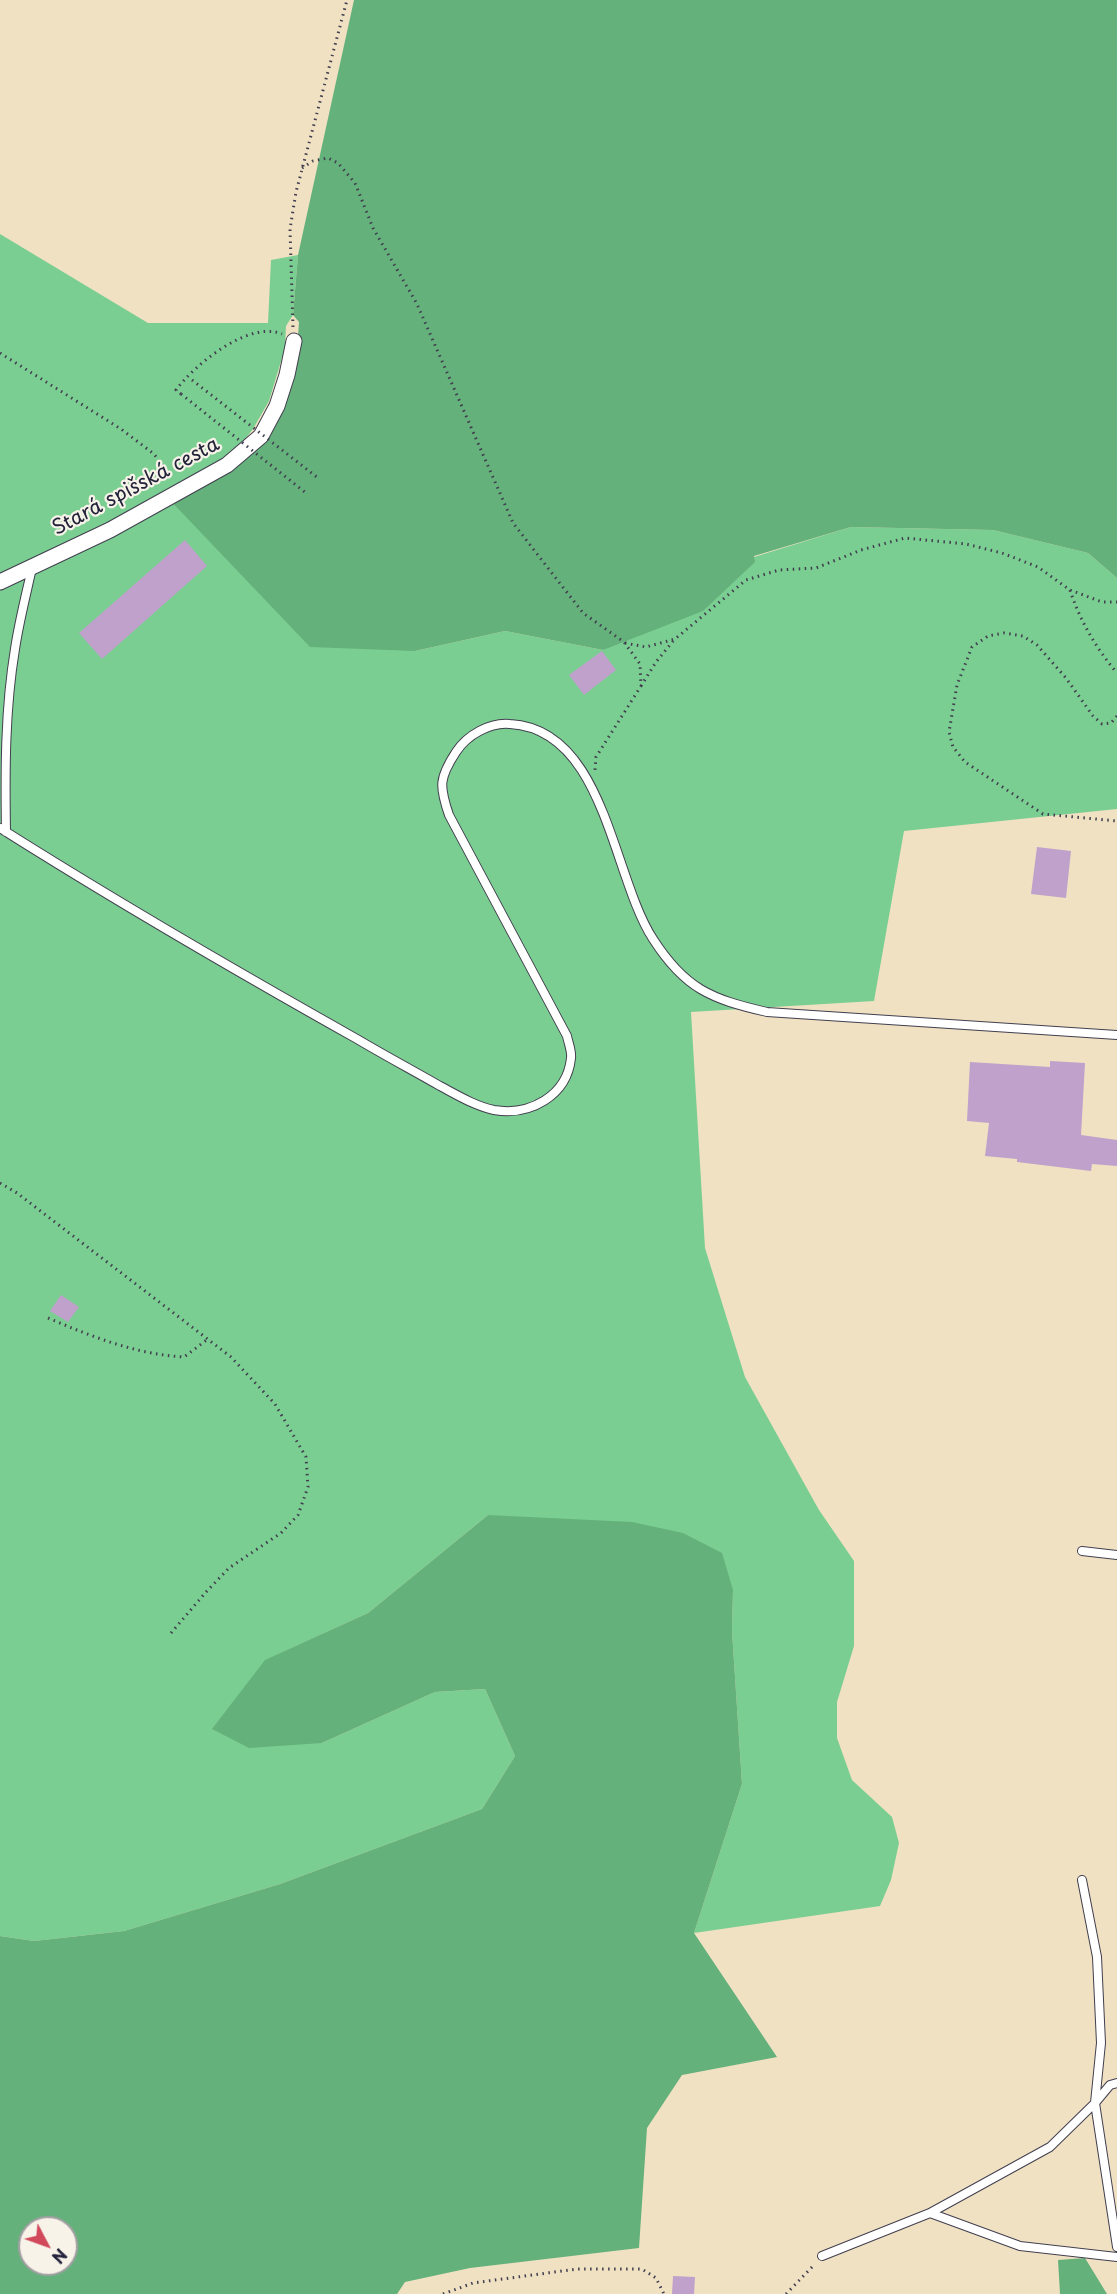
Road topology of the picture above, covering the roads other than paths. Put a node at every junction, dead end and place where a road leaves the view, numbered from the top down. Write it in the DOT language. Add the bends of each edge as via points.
graph roads {
  1 [pos="294,341"];
  2 [pos="33,565"];
  3 [pos="0,582"];
  4 [pos="3,830"];
  5 [pos="1117,1035"];
  6 [pos="1082,1551"];
  7 [pos="1117,1556"];
  8 [pos="1082,1881"];
  9 [pos="1117,2083"];
  10 [pos="1095,2103"];
  11 [pos="930,2213"];
  12 [pos="1117,2247"];
  13 [pos="822,2256"];
  14 [pos="1117,2257"];
  1 -- 2 [label="street, Stará spišská cesta" via="277,406 261,436 227,465 110,530"];
  2 -- 3 [label="street, Stará spišská cesta"];
  2 -- 4 [label="lane" via="9,698"];
  4 -- 5 [label="lane" via="121,903 474,1104 495,1110 521,1110 543,1103 567,1076 572,1056 567,1036 442,795 444,771 459,747 480,730 502,723 524,724 551,736 573,759 594,792 652,938 692,984 710,996 767,1012"];
  6 -- 7 [label="lane"];
  8 -- 10 [label="lane" via="1097,1957 1101,2043"];
  9 -- 10 [label="lane" via="1110,2085"];
  10 -- 11 [label="lane" via="1050,2147"];
  10 -- 12 [label="lane"];
  11 -- 13 [label="lane"];
  11 -- 14 [label="lane" via="1020,2246"];
}
